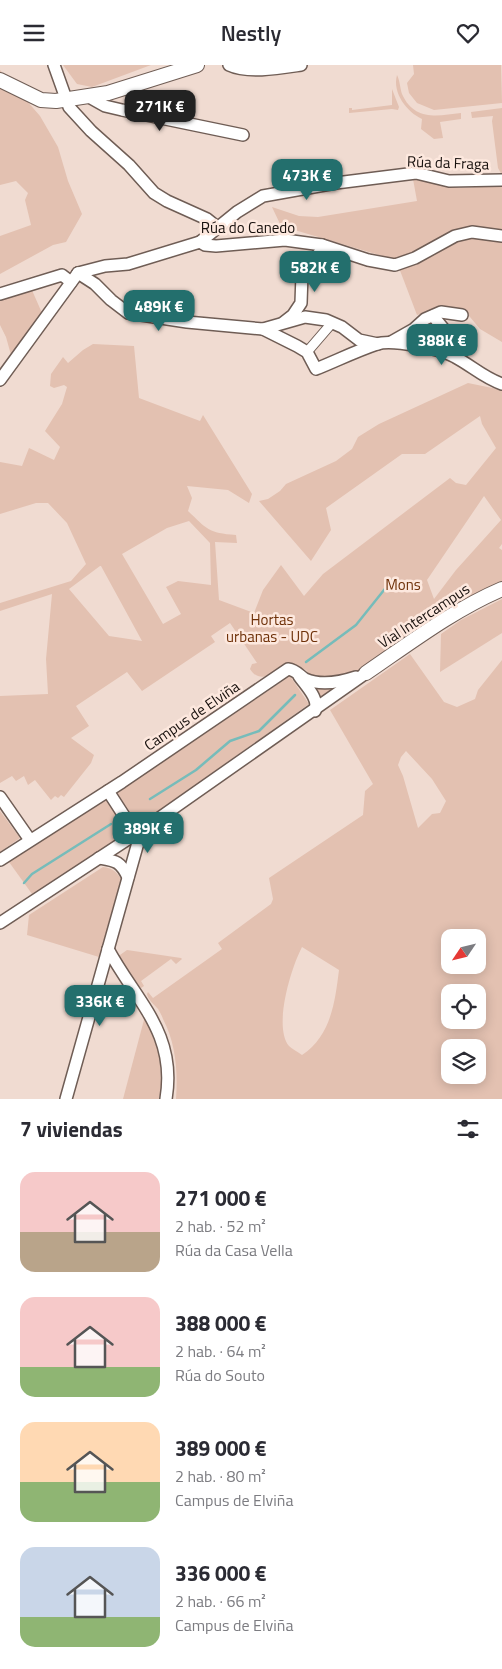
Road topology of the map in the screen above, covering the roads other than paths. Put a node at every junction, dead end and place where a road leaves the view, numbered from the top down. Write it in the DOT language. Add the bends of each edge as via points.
graph roads {
  1 [pos="54,65"];
  2 [pos="197,65"];
  3 [pos="229,65"];
  4 [pos="301,65"];
  5 [pos="0,81"];
  6 [pos="89,97"];
  7 [pos="66,101"];
  8 [pos="243,135"];
  9 [pos="502,180"];
  10 [pos="216,227"];
  11 [pos="502,236"];
  12 [pos="200,242"];
  13 [pos="322,245"];
  14 [pos="75,277"];
  15 [pos="0,294"];
  16 [pos="462,315"];
  17 [pos="433,316"];
  18 [pos="332,323"];
  19 [pos="281,325"];
  20 [pos="263,329"];
  21 [pos="449,339"];
  22 [pos="391,342"];
  23 [pos="378,343"];
  24 [pos="306,353"];
  25 [pos="0,380"];
  26 [pos="502,384"];
  27 [pos="502,589"];
  28 [pos="294,670"];
  29 [pos="366,673"];
  30 [pos="315,711"];
  31 [pos="108,791"];
  32 [pos="0,797"];
  33 [pos="137,834"];
  34 [pos="30,840"];
  35 [pos="99,858"];
  36 [pos="0,860"];
  37 [pos="128,877"];
  38 [pos="0,923"];
  39 [pos="108,949"];
  40 [pos="66,1099"];
  41 [pos="166,1099"];
  1 -- 7 [label="street"];
  2 -- 6 [label="street"];
  3 -- 4 [label="street" via="241,69"];
  5 -- 7 [label="street" via="41,100"];
  6 -- 7 [label="street"];
  6 -- 8 [label="street" via="105,106"];
  7 -- 10 [label="street" via="91,131 154,193 207,219"];
  9 -- 10 [label="street, Rúa da Fraga" via="449,181 416,173 336,183 263,196"];
  10 -- 12 [label="street, Rúa da Fraga"];
  11 -- 13 [label="street, Rúa do Canedo" via="472,232 455,236 395,265"];
  12 -- 13 [label="street, Rúa do Canedo" via="216,245 285,240"];
  12 -- 14 [label="street, Rúa do Canedo" via="128,264 105,266"];
  13 -- 19 [label="street" via="302,274 301,303"];
  14 -- 15 [label="street" via="62,275"];
  14 -- 20 [label="street" via="95,284 128,313 187,323"];
  14 -- 25 [label="street"];
  16 -- 17 [label="street" via="441,312"];
  17 -- 21 [label="street"];
  17 -- 22 [label="street"];
  18 -- 19 [label="street" via="305,317"];
  18 -- 23 [label="street" via="360,340"];
  18 -- 24 [label="street"];
  19 -- 20 [label="street"];
  20 -- 24 [label="street"];
  22 -- 23 [label="street"];
  22 -- 26 [label="street" via="444,352"];
  23 -- 24 [label="street" via="316,369"];
  27 -- 29 [label="street, Vial Intercampus" via="433,627"];
  28 -- 29 [label="street" via="310,680 329,683"];
  28 -- 30 [label="street" via="315,700"];
  28 -- 31 [label="street, Campus de Elviña" via="288,669"];
  29 -- 30 [label="street"];
  30 -- 33 [label="street"];
  31 -- 33 [label="street"];
  31 -- 34 [label="street, Campus de Elviña"];
  32 -- 34 [label="street"];
  33 -- 35 [label="street"];
  33 -- 37 [label="street" via="139,839"];
  34 -- 36 [label="street, Campus de Elviña"];
  35 -- 37 [label="street" via="116,861"];
  35 -- 38 [label="street"];
  37 -- 39 [label="street"];
  39 -- 40 [label="street"];
  39 -- 41 [label="street" via="158,1029 165,1049"];
}
